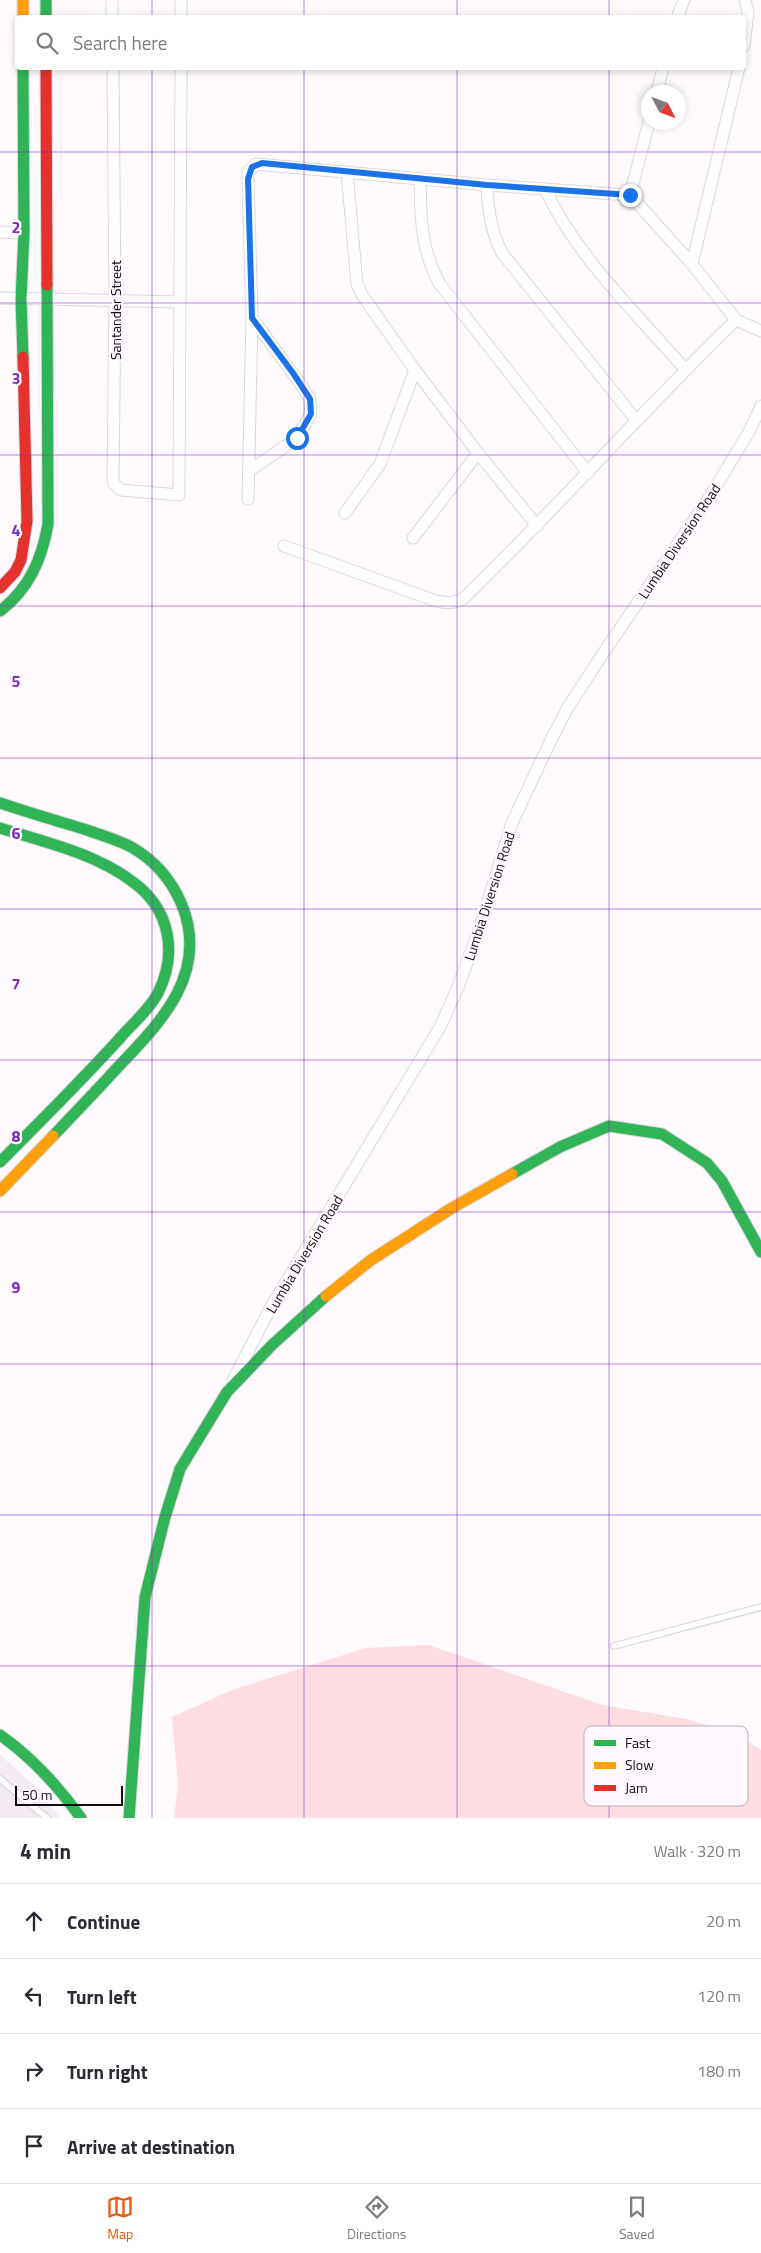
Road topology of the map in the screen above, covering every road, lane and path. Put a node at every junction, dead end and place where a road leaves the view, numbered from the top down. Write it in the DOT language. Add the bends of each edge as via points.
graph roads {
  1 [pos="23,0"];
  2 [pos="46,0"];
  3 [pos="112,0"];
  4 [pos="181,0"];
  5 [pos="684,0"];
  6 [pos="745,0"];
  7 [pos="23,15"];
  8 [pos="46,15"];
  9 [pos="112,15"];
  10 [pos="181,15"];
  11 [pos="678,15"];
  12 [pos="746,29"];
  13 [pos="23,70"];
  14 [pos="46,70"];
  15 [pos="113,70"];
  16 [pos="181,70"];
  17 [pos="662,70"];
  18 [pos="738,70"];
  19 [pos="659,85"];
  20 [pos="647,130"];
  21 [pos="347,172"];
  22 [pos="420,178"];
  23 [pos="487,185"];
  24 [pos="544,189"];
  25 [pos="630,195"];
  26 [pos="0,232"];
  27 [pos="24,233"];
  28 [pos="692,264"];
  29 [pos="0,298"];
  30 [pos="21,299"];
  31 [pos="46,300"];
  32 [pos="115,300"];
  33 [pos="180,302"];
  34 [pos="252,318"];
  35 [pos="736,320"];
  36 [pos="761,331"];
  37 [pos="685,369"];
  38 [pos="415,370"];
  39 [pos="761,406"];
  40 [pos="636,420"];
  41 [pos="478,453"];
  42 [pos="47,467"];
  43 [pos="24,469"];
  44 [pos="249,471"];
  45 [pos="588,473"];
  46 [pos="248,499"];
  47 [pos="345,513"];
  48 [pos="537,526"];
  49 [pos="413,538"];
  50 [pos="284,546"];
  51 [pos="0,588"];
  52 [pos="0,611"];
  53 [pos="0,803"];
  54 [pos="0,828"];
  55 [pos="0,1162"];
  56 [pos="0,1191"];
  57 [pos="761,1252"];
  58 [pos="227,1392"];
  59 [pos="761,1607"];
  60 [pos="614,1646"];
  61 [pos="0,1735"];
  62 [pos="0,1779"];
  63 [pos="47,1818"];
  64 [pos="81,1818"];
  65 [pos="129,1818"];
  1 -- 7 [label="street"];
  2 -- 8 [label="street"];
  3 -- 9 [label="street"];
  4 -- 10 [label="street"];
  5 -- 11 [label="street"];
  6 -- 12 [label="street" via="748,12"];
  13 -- 27 [label="street"];
  14 -- 31 [label="street"];
  15 -- 32 [label="street, Santander Street"];
  16 -- 33 [label="street"];
  17 -- 19 [label="street"];
  18 -- 28 [label="street"];
  20 -- 25 [label="street"];
  21 -- 22 [label="street"];
  21 -- 34 [label="street" via="262,163 252,167 248,179"];
  21 -- 38 [label="street" via="357,284 369,307"];
  22 -- 23 [label="street"];
  22 -- 45 [label="street" via="424,245 428,263 439,283"];
  23 -- 24 [label="street"];
  23 -- 40 [label="street" via="493,236 502,253"];
  24 -- 25 [label="street"];
  24 -- 37 [label="street" via="588,259"];
  25 -- 28 [label="street"];
  26 -- 27 [label="street"];
  27 -- 30 [label="street"];
  28 -- 35 [label="street"];
  29 -- 30 [label="street"];
  30 -- 31 [label="street"];
  30 -- 43 [label="street"];
  31 -- 32 [label="street"];
  31 -- 42 [label="street"];
  32 -- 33 [label="street"];
  32 -- 33 [label="street, Santander Street" via="114,484 126,491 179,495"];
  34 -- 44 [label="street"];
  34 -- 44 [label="street" via="310,399 311,414 297,438"];
  35 -- 36 [label="street"];
  35 -- 37 [label="street"];
  37 -- 40 [label="street"];
  38 -- 41 [label="street"];
  38 -- 47 [label="street" via="380,464"];
  39 -- 58 [label="street, Lumbia Diversion Road" via="709,498 567,709 512,823 481,924 440,1027 271,1307"];
  40 -- 45 [label="street"];
  41 -- 48 [label="street"];
  41 -- 49 [label="street"];
  42 -- 43 [label="street"];
  42 -- 52 [label="street" via="46,541 28,581 16,598"];
  43 -- 51 [label="street" via="26,521 21,560"];
  44 -- 46 [label="street"];
  45 -- 48 [label="street"];
  48 -- 50 [label="street" via="464,598 448,604"];
  53 -- 56 [label="street" via="117,840 139,851 170,882 185,906 190,935 189,963 170,1010"];
  54 -- 55 [label="street" via="93,860 125,875 137,883 158,907 169,940 168,967 155,998 94,1067"];
  57 -- 58 [label="street" via="722,1181 707,1163 662,1134 626,1126 609,1126 518,1170 371,1260 311,1308"];
  58 -- 65 [label="street" via="180,1470 147,1588"];
  59 -- 60 [label="lane"];
  61 -- 64 [label="street" via="28,1755 60,1788"];
  62 -- 63 [label="lane"];
}
